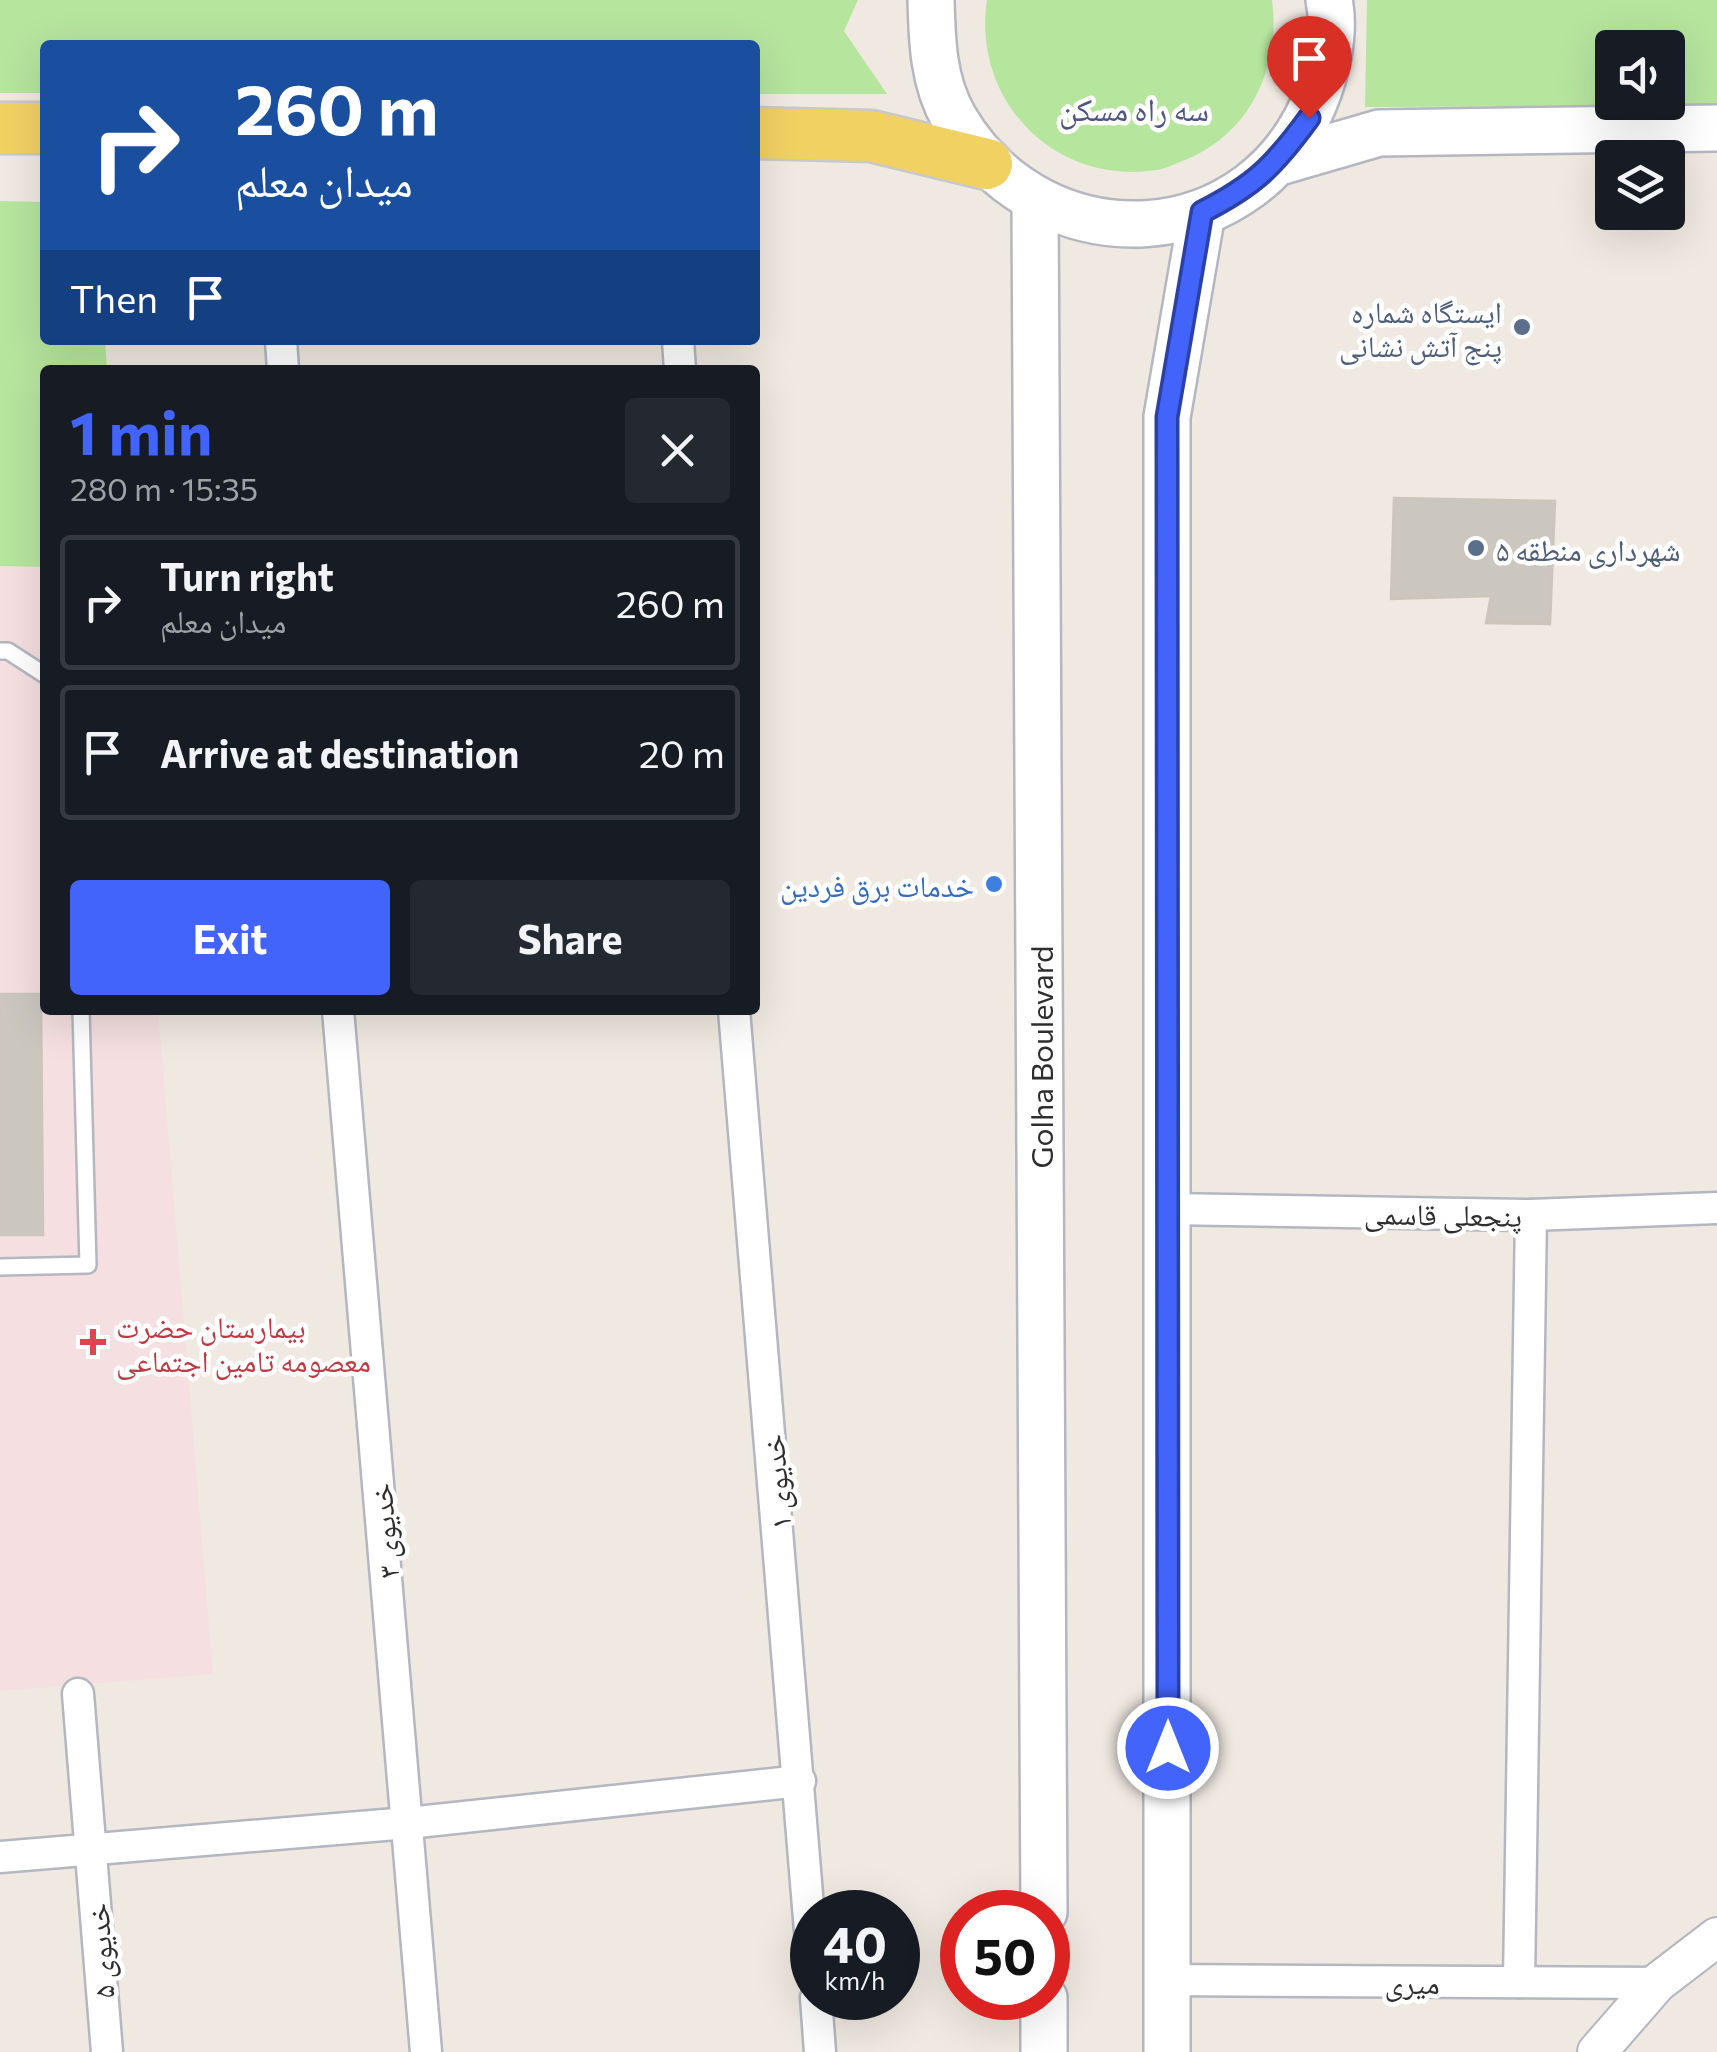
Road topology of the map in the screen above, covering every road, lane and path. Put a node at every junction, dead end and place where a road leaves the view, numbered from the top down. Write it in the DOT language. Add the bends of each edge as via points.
graph roads {
  1 [pos="931,0"];
  2 [pos="1329,0"];
  3 [pos="0,128"];
  4 [pos="40,128"];
  5 [pos="1717,128"];
  6 [pos="760,133"];
  7 [pos="1276,163"];
  8 [pos="987,164"];
  9 [pos="1035,201"];
  10 [pos="1202,212"];
  11 [pos="0,650"];
  12 [pos="40,673"];
  13 [pos="81,1015"];
  14 [pos="338,1015"];
  15 [pos="734,1015"];
  16 [pos="1717,1208"];
  17 [pos="1168,1209"];
  18 [pos="1531,1214"];
  19 [pos="0,1267"];
  20 [pos="78,1694"];
  21 [pos="800,1781"];
  22 [pos="408,1822"];
  23 [pos="91,1849"];
  24 [pos="0,1857"];
  25 [pos="808,1890"];
  26 [pos="1044,1890"];
  27 [pos="1717,1937"];
  28 [pos="1167,1980"];
  29 [pos="1519,1982"];
  30 [pos="1656,1983"];
  31 [pos="818,2020"];
  32 [pos="1044,2020"];
  33 [pos="107,2052"];
  34 [pos="426,2052"];
  35 [pos="820,2052"];
  36 [pos="1044,2052"];
  37 [pos="1166,2052"];
  38 [pos="1597,2052"];
  1 -- 8 [label="main road" via="939,78 952,116"];
  2 -- 7 [label="main road" via="1328,65 1309,118"];
  3 -- 4 [label="main road"];
  5 -- 7 [label="main road" via="1379,133"];
  6 -- 8 [label="main road" via="872,136"];
  7 -- 10 [label="main road" via="1242,192"];
  8 -- 9 [label="main road"];
  9 -- 10 [label="main road" via="1089,221 1146,225"];
  9 -- 26 [label="main road, Golha Boulevard"];
  10 -- 17 [label="main road" via="1167,417"];
  11 -- 12 [label="lane"];
  13 -- 19 [label="lane" via="88,1265"];
  14 -- 22 [label="street, خدیوی ۳"];
  15 -- 21 [label="street, خدیوی ۱"];
  16 -- 18 [label="street, پنجعلی قاسمی"];
  17 -- 18 [label="street, پنجعلی قاسمی"];
  17 -- 28 [label="main road"];
  18 -- 29 [label="street"];
  20 -- 23 [label="street, خدیوی ۵"];
  21 -- 22 [label="street"];
  21 -- 25 [label="street, خدیوی ۱"];
  22 -- 23 [label="street"];
  22 -- 34 [label="street, خدیوی ۳"];
  23 -- 24 [label="street"];
  23 -- 33 [label="street, خدیوی ۵"];
  27 -- 30 [label="street"];
  28 -- 29 [label="street, میری"];
  28 -- 37 [label="main road"];
  29 -- 30 [label="street, میری"];
  30 -- 38 [label="street"];
  31 -- 35 [label="street"];
  32 -- 36 [label="main road"];
}
